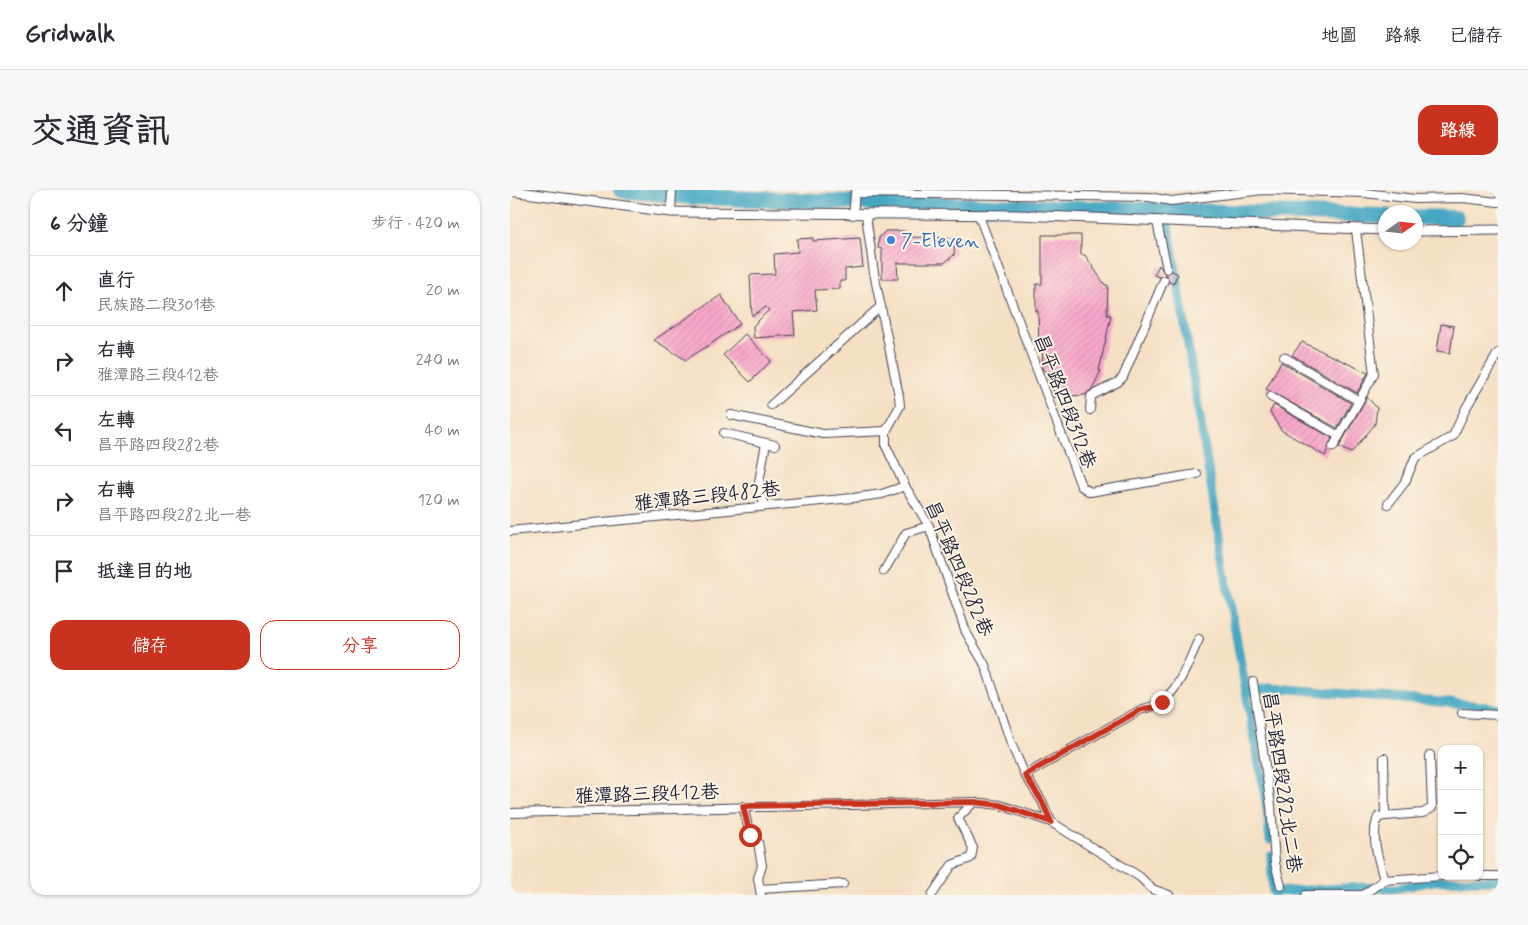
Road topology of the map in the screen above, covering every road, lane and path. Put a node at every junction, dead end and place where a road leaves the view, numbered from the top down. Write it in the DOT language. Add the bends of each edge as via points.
graph roads {
  1 [pos="672,190"];
  2 [pos="510,191"];
  3 [pos="1150,194"];
  4 [pos="1498,202"];
  5 [pos="671,212"];
  6 [pos="853,214"];
  7 [pos="866,215"];
  8 [pos="979,216"];
  9 [pos="1157,222"];
  10 [pos="1356,230"];
  11 [pos="1378,230"];
  12 [pos="1498,230"];
  13 [pos="1423,231"];
  14 [pos="1167,269"];
  15 [pos="1164,280"];
  16 [pos="881,306"];
  17 [pos="1498,353"];
  18 [pos="1284,357"];
  19 [pos="1270,398"];
  20 [pos="1359,401"];
  21 [pos="771,405"];
  22 [pos="1090,410"];
  23 [pos="731,414"];
  24 [pos="886,431"];
  25 [pos="724,433"];
  26 [pos="1339,436"];
  27 [pos="766,443"];
  28 [pos="775,445"];
  29 [pos="1334,447"];
  30 [pos="1197,474"];
  31 [pos="905,486"];
  32 [pos="1388,504"];
  33 [pos="764,506"];
  34 [pos="929,526"];
  35 [pos="510,531"];
  36 [pos="884,571"];
  37 [pos="1199,639"];
  38 [pos="1253,682"];
  39 [pos="1462,713"];
  40 [pos="1498,715"];
  41 [pos="1430,755"];
  42 [pos="1384,758"];
  43 [pos="1025,775"];
  44 [pos="974,802"];
  45 [pos="743,806"];
  46 [pos="510,813"];
  47 [pos="1385,816"];
  48 [pos="1051,822"];
  49 [pos="1438,876"];
  50 [pos="1483,876"];
  51 [pos="1498,876"];
  52 [pos="1380,881"];
  53 [pos="844,884"];
  54 [pos="1281,886"];
  55 [pos="760,892"];
  56 [pos="1153,892"];
  57 [pos="932,894"];
  58 [pos="1364,894"];
  59 [pos="1169,895"];
  60 [pos="1306,895"];
  1 -- 5 [label="street"];
  2 -- 5 [label="street"];
  3 -- 4 [label="street" via="1171,201 1263,190"];
  3 -- 6 [label="street" via="855,193"];
  5 -- 6 [label="street"];
  6 -- 7 [label="street"];
  7 -- 8 [label="street"];
  7 -- 16 [label="street"];
  8 -- 9 [label="street"];
  8 -- 30 [label="street, 昌平路四段312巷" via="1081,486 1090,492"];
  9 -- 10 [label="street"];
  9 -- 14 [label="street"];
  10 -- 11 [label="street"];
  10 -- 20 [label="street" via="1374,374"];
  12 -- 13 [label="street"];
  15 -- 22 [label="street" via="1123,377 1091,396"];
  16 -- 21 [label="street"];
  16 -- 24 [label="street" via="900,406"];
  17 -- 32 [label="street" via="1453,436 1415,458 1405,482"];
  18 -- 20 [label="street"];
  19 -- 26 [label="street"];
  20 -- 26 [label="street"];
  23 -- 24 [label="street" via="823,434"];
  24 -- 31 [label="street, 昌平路四段282巷" via="886,446"];
  25 -- 27 [label="street"];
  26 -- 29 [label="street"];
  27 -- 28 [label="street"];
  27 -- 33 [label="street" via="759,482"];
  31 -- 33 [label="street, 雅潭路三段482巷" via="882,494"];
  31 -- 34 [label="street, 昌平路四段282巷"];
  33 -- 35 [label="street, 雅潭路三段482巷"];
  34 -- 36 [label="street" via="906,533"];
  34 -- 43 [label="street, 昌平路四段282巷" via="962,623 985,665"];
  37 -- 43 [label="street" via="1168,698 1156,707 1142,709"];
  38 -- 54 [label="street, 昌平路四段282北二巷" via="1271,806 1275,863"];
  39 -- 40 [label="street"];
  41 -- 47 [label="street" via="1432,808 1423,813"];
  42 -- 47 [label="street"];
  43 -- 48 [label="street, 昌平路四段282巷"];
  44 -- 45 [label="street, 雅潭路三段412巷"];
  44 -- 48 [label="street, 雅潭路三段412巷" via="1000,805"];
  44 -- 57 [label="street" via="958,818 973,848 971,858 952,866"];
  45 -- 46 [label="street, 雅潭路三段412巷"];
  45 -- 55 [label="street" via="750,835 759,847 762,866 758,878"];
  47 -- 52 [label="street" via="1378,817 1374,826"];
  48 -- 56 [label="street" via="1140,877"];
  49 -- 52 [label="street"];
  50 -- 51 [label="street"];
  52 -- 58 [label="street"];
  53 -- 55 [label="street"];
  56 -- 59 [label="street"];
  58 -- 60 [label="street"];
}
